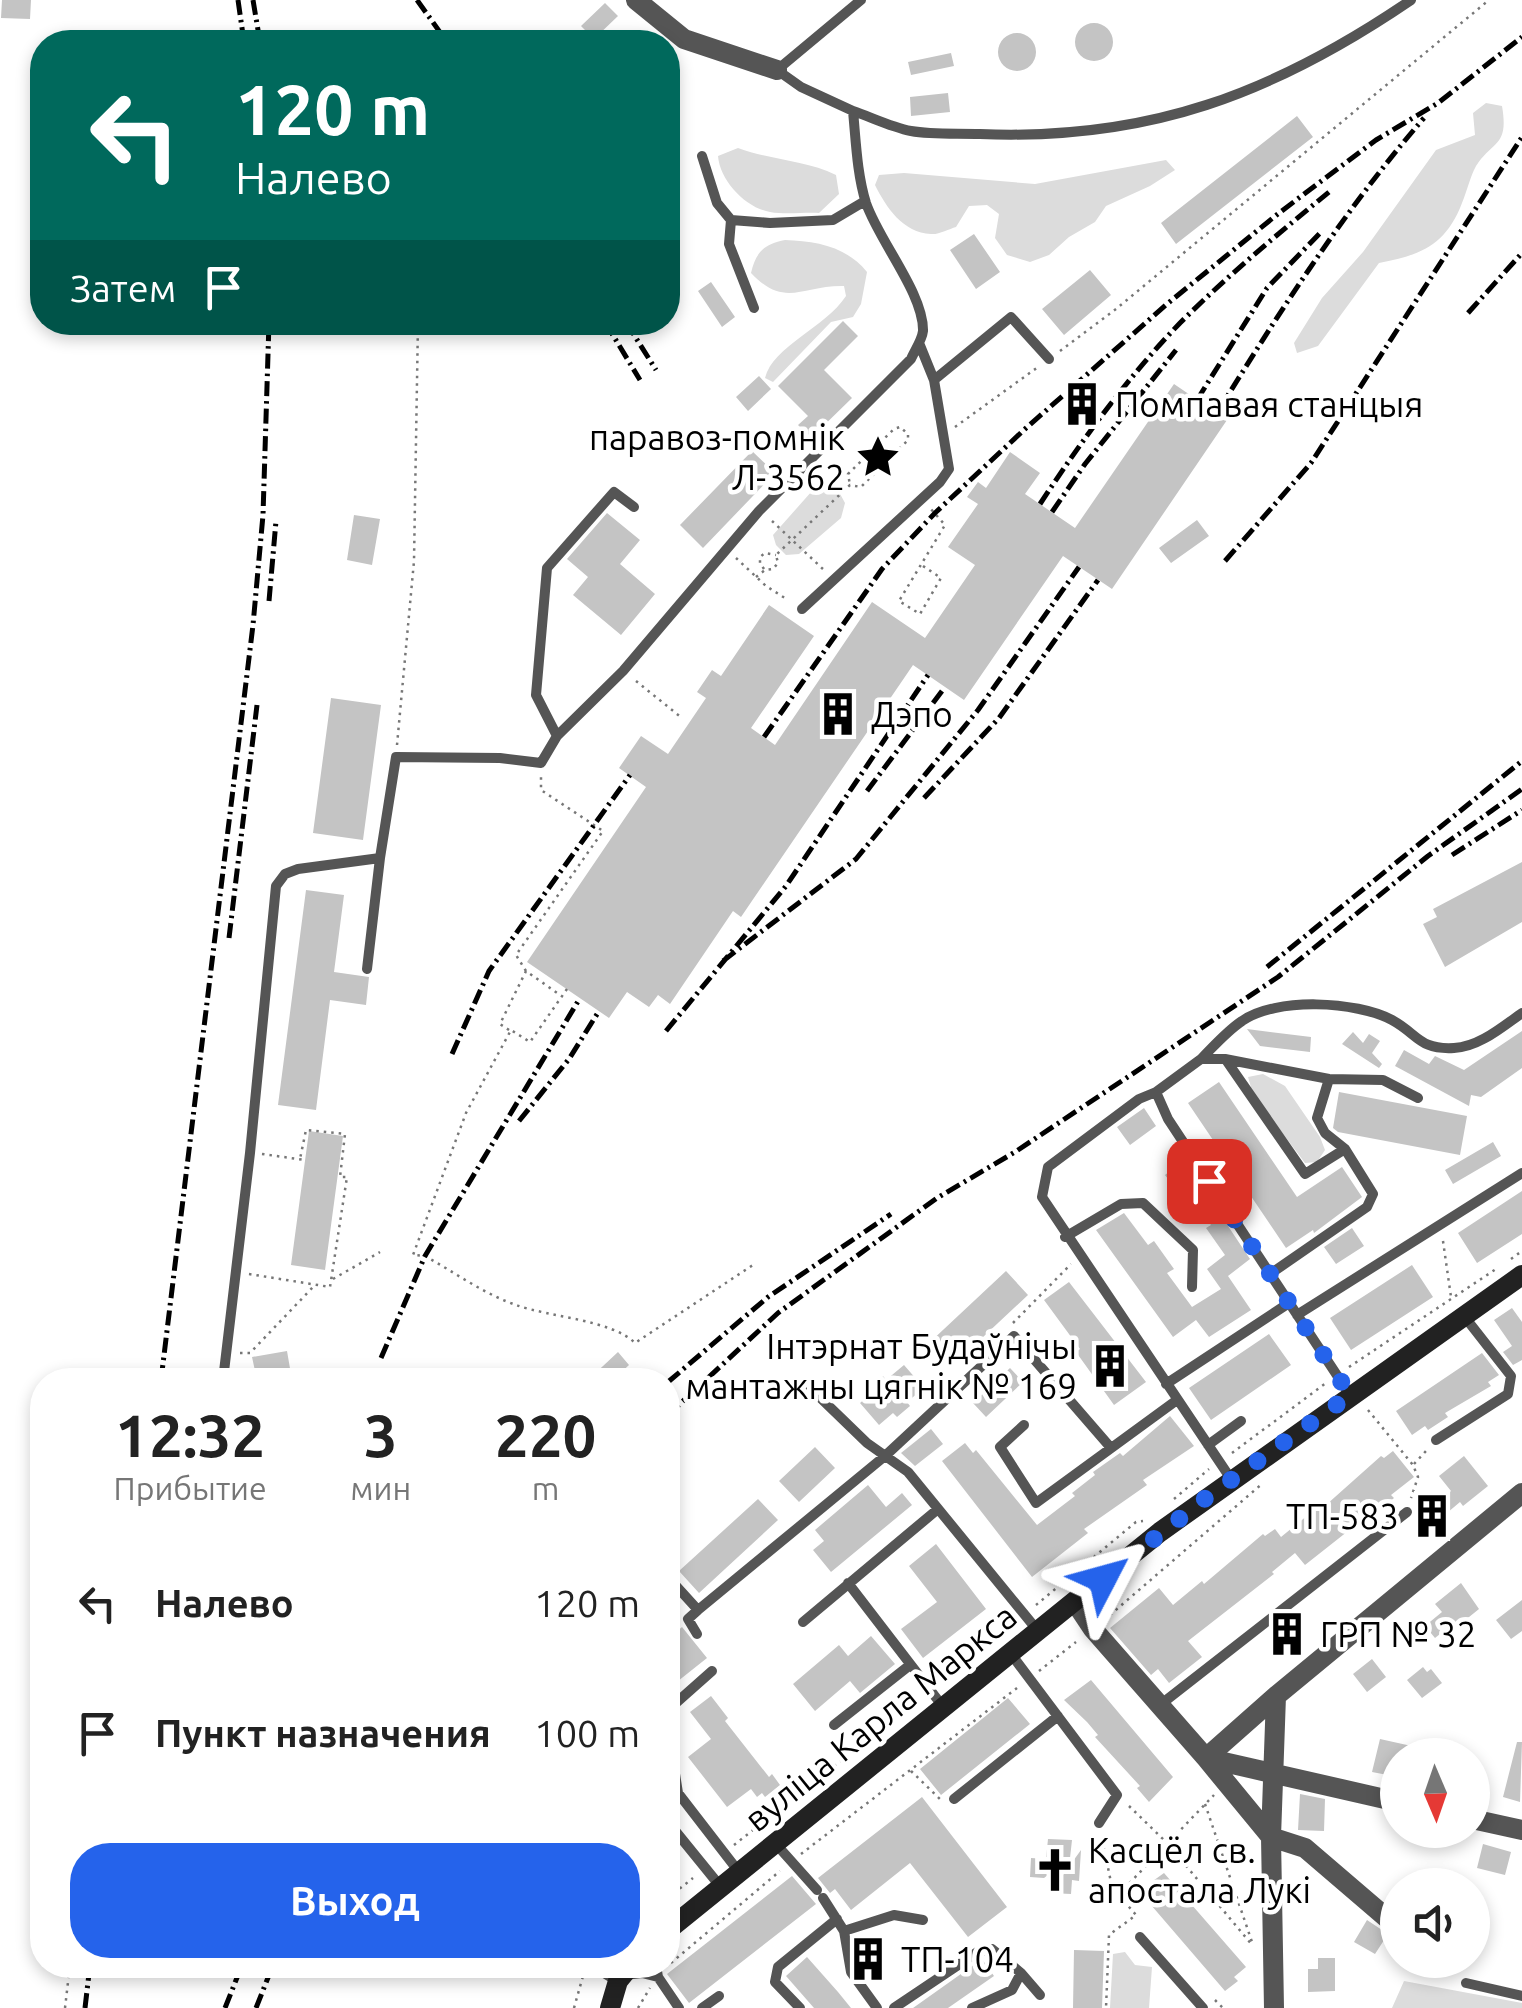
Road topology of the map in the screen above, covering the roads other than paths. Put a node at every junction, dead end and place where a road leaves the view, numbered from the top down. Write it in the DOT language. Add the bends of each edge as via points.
graph roads {
  1 [pos="636,0"];
  2 [pos="861,0"];
  3 [pos="1410,0"];
  4 [pos="673,30"];
  5 [pos="680,36"];
  6 [pos="777,70"];
  7 [pos="852,111"];
  8 [pos="702,156"];
  9 [pos="866,201"];
  10 [pos="732,220"];
  11 [pos="754,308"];
  12 [pos="919,343"];
  13 [pos="1049,359"];
  14 [pos="934,380"];
  15 [pos="634,506"];
  16 [pos="802,610"];
  17 [pos="557,736"];
  18 [pos="380,858"];
  19 [pos="367,970"];
  20 [pos="1522,1013"];
  21 [pos="1201,1058"];
  22 [pos="1225,1059"];
  23 [pos="1329,1079"];
  24 [pos="1156,1092"];
  25 [pos="1418,1098"];
  26 [pos="1346,1149"];
  27 [pos="1522,1173"];
  28 [pos="1065,1237"];
  29 [pos="1270,1274"];
  30 [pos="1522,1274"];
  31 [pos="1192,1286"];
  32 [pos="1289,1303"];
  33 [pos="1458,1307"];
  34 [pos="1297,1315"];
  35 [pos="224,1368"];
  36 [pos="805,1383"];
  37 [pos="1166,1384"];
  38 [pos="1177,1400"];
  39 [pos="1357,1400"];
  40 [pos="1242,1421"];
  41 [pos="1024,1426"];
  42 [pos="1436,1440"];
  43 [pos="1208,1445"];
  44 [pos="1111,1448"];
  45 [pos="885,1456"];
  46 [pos="1232,1479"];
  47 [pos="1522,1492"];
  48 [pos="938,1509"];
  49 [pos="1406,1512"];
  50 [pos="848,1583"];
  51 [pos="680,1590"];
  52 [pos="1075,1602"];
  53 [pos="698,1610"];
  54 [pos="803,1622"];
  55 [pos="1039,1632"];
  56 [pos="697,1634"];
  57 [pos="1011,1654"];
  58 [pos="910,1664"];
  59 [pos="712,1671"];
  60 [pos="1276,1696"];
  61 [pos="680,1699"];
  62 [pos="1160,1704"];
  63 [pos="944,1709"];
  64 [pos="1058,1716"];
  65 [pos="834,1725"];
  66 [pos="1206,1758"];
  67 [pos="1272,1772"];
  68 [pos="680,1796"];
  69 [pos="1380,1798"];
  70 [pos="954,1799"];
  71 [pos="1099,1823"];
  72 [pos="1490,1823"];
  73 [pos="1522,1830"];
  74 [pos="1270,1836"];
  75 [pos="680,1837"];
  76 [pos="774,1842"];
  77 [pos="739,1872"];
  78 [pos="720,1886"];
  79 [pos="1380,1912"];
  80 [pos="836,1919"];
  81 [pos="680,1920"];
  82 [pos="923,1920"];
  83 [pos="844,1930"];
  84 [pos="1140,1937"];
  85 [pos="1021,1973"];
  86 [pos="622,1978"];
  87 [pos="661,1978"];
  88 [pos="1466,1983"];
  89 [pos="1040,1995"];
  90 [pos="718,1996"];
  91 [pos="1522,1996"];
  92 [pos="610,2008"];
  93 [pos="679,2008"];
  94 [pos="702,2008"];
  95 [pos="800,2008"];
  96 [pos="876,2008"];
  97 [pos="894,2008"];
  98 [pos="972,2008"];
  99 [pos="1204,2008"];
  100 [pos="1274,2008"];
  1 -- 4 [label="street"];
  2 -- 6 [label="lane"];
  3 -- 7 [label="lane" via="1274,80 1206,108 1128,127 1015,136 911,131"];
  5 -- 6 [label="street"];
  6 -- 7 [label="lane"];
  7 -- 9 [label="lane"];
  8 -- 10 [label="lane" via="717,203"];
  9 -- 10 [label="lane" via="833,220"];
  9 -- 12 [label="lane" via="920,309"];
  10 -- 11 [label="lane" via="729,244"];
  12 -- 14 [label="lane"];
  12 -- 17 [label="lane" via="758,510 623,671"];
  13 -- 14 [label="lane" via="1011,317"];
  14 -- 16 [label="lane" via="949,469"];
  15 -- 17 [label="lane" via="614,492 547,568 536,695"];
  17 -- 18 [label="lane" via="541,762 396,757"];
  18 -- 19 [label="lane"];
  18 -- 35 [label="lane" via="298,870 276,886"];
  20 -- 21 [label="lane" via="1485,1039 1456,1048 1424,1045 1367,1010 1291,1006 1244,1019"];
  21 -- 22 [label="lane"];
  21 -- 24 [label="lane"];
  22 -- 23 [label="lane"];
  22 -- 26 [label="lane" via="1305,1174"];
  23 -- 25 [label="lane" via="1383,1080"];
  23 -- 26 [label="lane" via="1317,1118"];
  24 -- 28 [label="lane" via="1138,1098 1048,1167 1042,1197"];
  24 -- 29 [label="lane"];
  26 -- 29 [label="lane" via="1373,1194 1367,1208"];
  27 -- 34 [label="lane"];
  28 -- 31 [label="lane" via="1120,1204 1142,1204 1192,1250"];
  28 -- 37 [label="lane"];
  29 -- 32 [label="lane"];
  30 -- 33 [label="main road, вуліца Карла Маркса"];
  32 -- 34 [label="lane"];
  32 -- 37 [label="lane"];
  33 -- 39 [label="main road, вуліца Карла Маркса"];
  33 -- 42 [label="lane" via="1512,1376 1508,1394"];
  34 -- 39 [label="lane"];
  36 -- 45 [label="lane"];
  37 -- 38 [label="lane"];
  38 -- 43 [label="lane"];
  38 -- 44 [label="lane"];
  39 -- 46 [label="main road, вуліца Карла Маркса"];
  40 -- 43 [label="lane"];
  41 -- 44 [label="lane" via="1000,1447 1036,1503"];
  43 -- 46 [label="lane"];
  44 -- 45 [label="lane" via="1014,1336"];
  45 -- 48 [label="lane"];
  45 -- 53 [label="lane"];
  46 -- 52 [label="main road, вуліца Карла Маркса"];
  47 -- 60 [label="street"];
  48 -- 50 [label="lane"];
  48 -- 55 [label="lane"];
  49 -- 62 [label="lane"];
  50 -- 54 [label="lane"];
  50 -- 58 [label="lane"];
  51 -- 53 [label="lane"];
  52 -- 55 [label="main road, вуліца Карла Маркса"];
  52 -- 62 [label="street"];
  53 -- 56 [label="lane" via="688,1619"];
  55 -- 57 [label="main road, вуліца Карла Маркса"];
  57 -- 63 [label="main road, вуліца Карла Маркса"];
  57 -- 64 [label="lane"];
  58 -- 63 [label="lane"];
  58 -- 65 [label="lane"];
  59 -- 61 [label="lane"];
  60 -- 66 [label="street"];
  60 -- 67 [label="street"];
  62 -- 66 [label="street"];
  63 -- 76 [label="main road, вуліца Карла Маркса"];
  64 -- 70 [label="lane"];
  64 -- 71 [label="lane" via="1117,1795"];
  66 -- 67 [label="street"];
  66 -- 74 [label="street"];
  67 -- 69 [label="street"];
  67 -- 74 [label="street"];
  68 -- 77 [label="lane"];
  72 -- 73 [label="street"];
  74 -- 79 [label="street" via="1306,1848"];
  74 -- 100 [label="street"];
  75 -- 78 [label="lane"];
  76 -- 77 [label="main road, вуліца Карла Маркса"];
  76 -- 80 [label="lane"];
  77 -- 78 [label="main road, вуліца Карла Маркса"];
  78 -- 81 [label="main road, вуліца Карла Маркса"];
  80 -- 83 [label="lane"];
  80 -- 95 [label="lane" via="778,1966 775,1982"];
  82 -- 83 [label="lane" via="894,1915"];
  83 -- 96 [label="lane" via="851,1972"];
  84 -- 99 [label="lane"];
  85 -- 89 [label="lane"];
  85 -- 97 [label="lane" via="992,1949 979,1951"];
  85 -- 98 [label="lane" via="1012,1990"];
  86 -- 92 [label="main road"];
  87 -- 93 [label="lane"];
  88 -- 91 [label="lane"];
  90 -- 94 [label="lane"];
}
